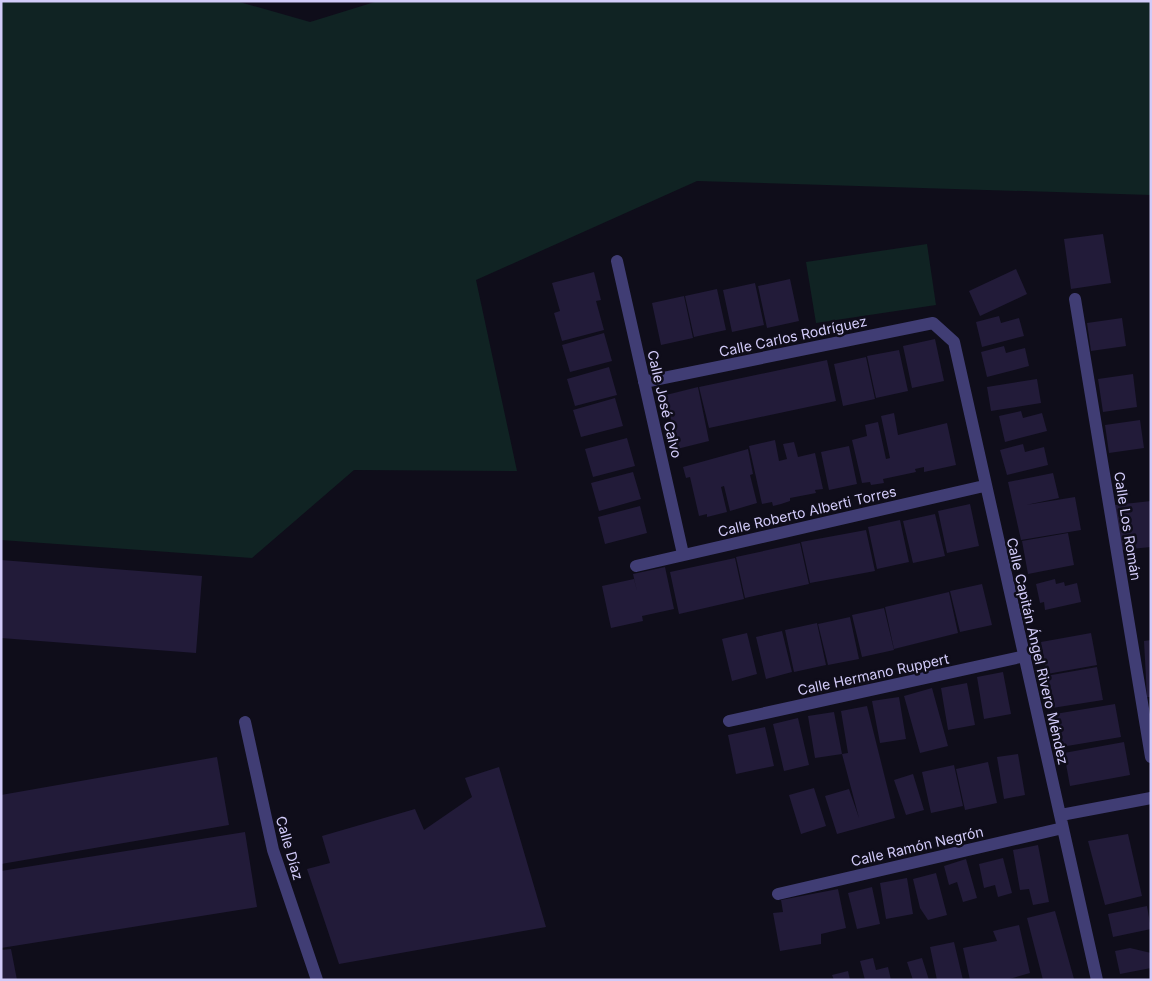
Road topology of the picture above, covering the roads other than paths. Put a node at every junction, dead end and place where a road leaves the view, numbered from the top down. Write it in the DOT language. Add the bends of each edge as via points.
graph roads {
  1 [pos="617,261"];
  2 [pos="1075,299"];
  3 [pos="944,332"];
  4 [pos="644,382"];
  5 [pos="984,486"];
  6 [pos="683,554"];
  7 [pos="636,566"];
  8 [pos="1025,656"];
  9 [pos="729,721"];
  10 [pos="245,722"];
  11 [pos="1151,757"];
  12 [pos="1151,798"];
  13 [pos="1060,815"];
  14 [pos="1063,828"];
  15 [pos="778,894"];
  16 [pos="317,980"];
  17 [pos="1097,980"];
  1 -- 4 [label="street, Calle José Calvo"];
  2 -- 11 [label="street, Calle Los Román"];
  3 -- 4 [label="street, Calle Carlos Rodríguez" via="933,323"];
  3 -- 5 [label="street, Calle Capitán Ángel Rivero Méndez" via="954,342"];
  4 -- 6 [label="street, Calle José Calvo"];
  5 -- 6 [label="street, Calle Roberto Alberti Torres"];
  5 -- 8 [label="street, Calle Capitán Ángel Rivero Méndez"];
  6 -- 7 [label="street, Calle Roberto Alberti Torres"];
  8 -- 9 [label="street, Calle Hermano Ruppert"];
  8 -- 13 [label="street, Calle Capitán Ángel Rivero Méndez"];
  10 -- 16 [label="street, Calle Díaz" via="273,850"];
  12 -- 13 [label="street"];
  13 -- 14 [label="street, Calle Capitán Ángel Rivero Méndez"];
  14 -- 15 [label="street, Calle Ramón Negrón"];
  14 -- 17 [label="street, Calle Capitán Ángel Rivero Méndez"];
}
